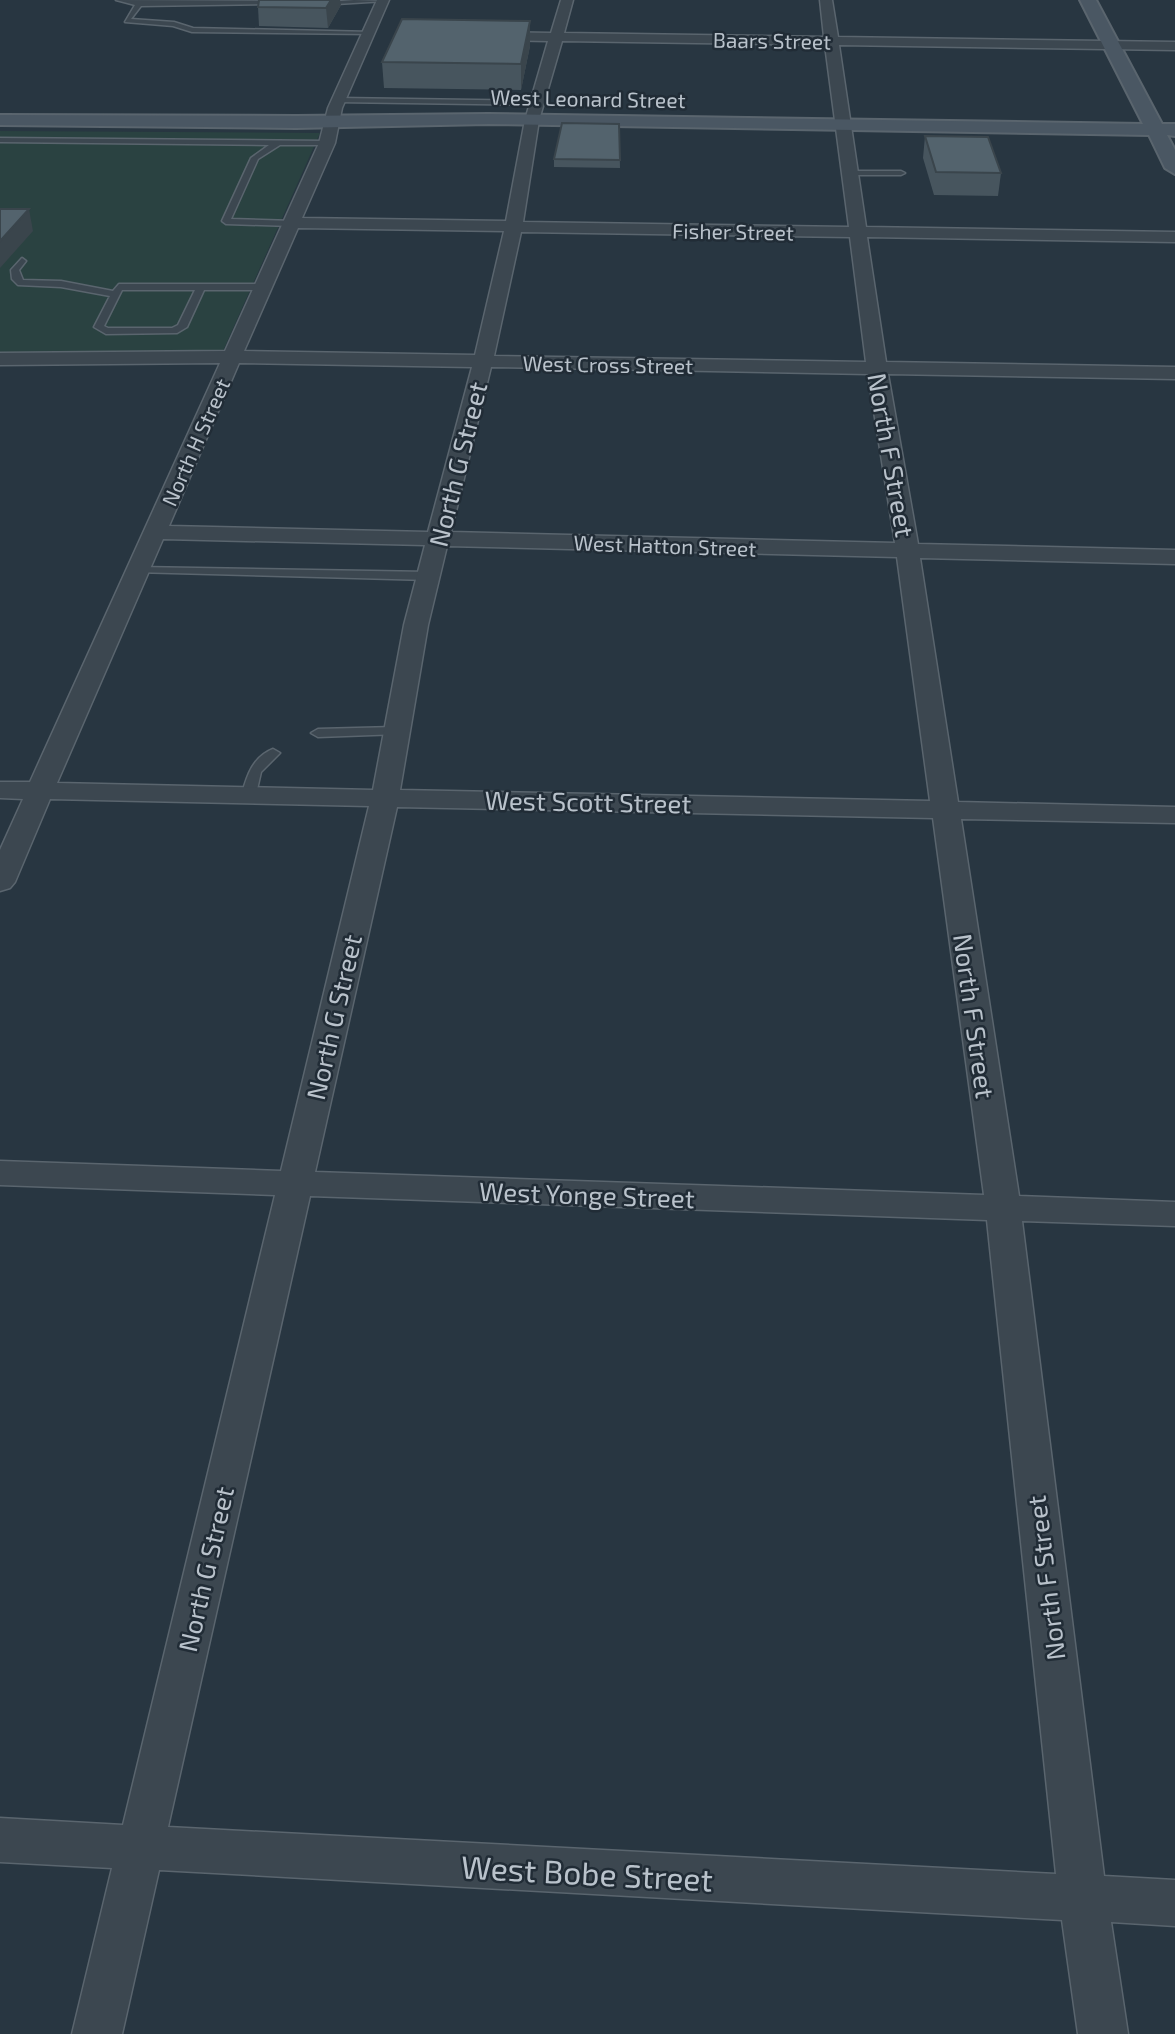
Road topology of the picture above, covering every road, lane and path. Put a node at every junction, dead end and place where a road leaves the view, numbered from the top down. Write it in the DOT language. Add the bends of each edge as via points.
graph roads {
  1 [pos="119,0"];
  2 [pos="567,0"];
  3 [pos="826,0"];
  4 [pos="1088,0"];
  5 [pos="383,1"];
  6 [pos="287,3"];
  7 [pos="314,3"];
  8 [pos="139,4"];
  9 [pos="374,34"];
  10 [pos="477,36"];
  11 [pos="559,37"];
  12 [pos="830,41"];
  13 [pos="1112,45"];
  14 [pos="1175,46"];
  15 [pos="339,100"];
  16 [pos="535,112"];
  17 [pos="0,120"];
  18 [pos="175,122"];
  19 [pos="332,122"];
  20 [pos="842,124"];
  21 [pos="1165,130"];
  22 [pos="0,140"];
  23 [pos="163,142"];
  24 [pos="278,143"];
  25 [pos="327,143"];
  26 [pos="1175,168"];
  27 [pos="849,173"];
  28 [pos="901,173"];
  29 [pos="291,223"];
  30 [pos="513,228"];
  31 [pos="857,232"];
  32 [pos="1175,237"];
  33 [pos="23,261"];
  34 [pos="201,287"];
  35 [pos="263,287"];
  36 [pos="116,294"];
  37 [pos="233,357"];
  38 [pos="0,359"];
  39 [pos="483,361"];
  40 [pos="877,369"];
  41 [pos="1175,373"];
  42 [pos="155,532"];
  43 [pos="439,539"];
  44 [pos="908,552"];
  45 [pos="1175,557"];
  46 [pos="138,570"];
  47 [pos="429,576"];
  48 [pos="395,731"];
  49 [pos="318,733"];
  50 [pos="273,753"];
  51 [pos="0,790"];
  52 [pos="40,791"];
  53 [pos="249,794"];
  54 [pos="385,797"];
  55 [pos="946,809"];
  56 [pos="1175,816"];
  57 [pos="0,882"];
  58 [pos="0,1172"];
  59 [pos="295,1183"];
  60 [pos="1003,1209"];
  61 [pos="1175,1214"];
  62 [pos="0,1840"];
  63 [pos="141,1847"];
  64 [pos="1083,1899"];
  65 [pos="1175,1903"];
  66 [pos="97,2034"];
  67 [pos="1103,2034"];
  1 -- 8 [label="lane"];
  2 -- 11 [label="street, North G Street"];
  3 -- 12 [label="street, North F Street"];
  4 -- 13 [label="street"];
  5 -- 7 [label="lane"];
  5 -- 9 [label="street, North H Street"];
  6 -- 8 [label="lane"];
  8 -- 9 [label="lane" via="127,21 192,30"];
  9 -- 15 [label="street, North H Street"];
  10 -- 11 [label="street, Baars Street"];
  11 -- 12 [label="street, Baars Street"];
  11 -- 16 [label="street, North G Street"];
  12 -- 13 [label="street, Baars Street"];
  12 -- 20 [label="street, North F Street"];
  13 -- 14 [label="street, Baars Street"];
  13 -- 21 [label="street"];
  15 -- 16 [label="lane"];
  15 -- 19 [label="street, North H Street"];
  16 -- 19 [label="street, West Leonard Street"];
  16 -- 20 [label="street, West Leonard Street"];
  16 -- 30 [label="street, North G Street"];
  17 -- 18 [label="street, West Leonard Street"];
  18 -- 19 [label="street, West Leonard Street"];
  18 -- 23 [label="lane"];
  19 -- 25 [label="street, North H Street"];
  20 -- 21 [label="street, West Leonard Street"];
  20 -- 27 [label="street, North F Street"];
  21 -- 26 [label="street"];
  22 -- 23 [label="lane"];
  23 -- 24 [label="lane"];
  24 -- 25 [label="lane"];
  24 -- 29 [label="lane" via="255,158 226,221"];
  25 -- 29 [label="street, North H Street"];
  27 -- 28 [label="lane"];
  27 -- 31 [label="street, North F Street"];
  29 -- 30 [label="street, Fisher Street"];
  29 -- 35 [label="street, North H Street"];
  30 -- 31 [label="street, Fisher Street"];
  30 -- 39 [label="street, North G Street"];
  31 -- 32 [label="street, Fisher Street"];
  31 -- 40 [label="street, North F Street"];
  33 -- 36 [label="lane" via="15,270 21,283 61,284"];
  34 -- 35 [label="lane"];
  34 -- 36 [label="lane" via="119,287"];
  34 -- 36 [label="lane" via="183,327 174,331 106,331 99,327"];
  35 -- 37 [label="street, North H Street"];
  37 -- 38 [label="street, West Cross Street"];
  37 -- 39 [label="street, West Cross Street"];
  37 -- 42 [label="street, North H Street"];
  39 -- 40 [label="street, West Cross Street"];
  39 -- 43 [label="street, North G Street"];
  40 -- 41 [label="street, West Cross Street"];
  40 -- 44 [label="street, North F Street"];
  42 -- 43 [label="street, West Hatton Street"];
  42 -- 46 [label="street, North H Street"];
  43 -- 44 [label="street, West Hatton Street"];
  43 -- 47 [label="street, North G Street"];
  44 -- 45 [label="street, West Hatton Street"];
  44 -- 55 [label="street, North F Street"];
  46 -- 47 [label="lane"];
  46 -- 52 [label="street, North H Street"];
  47 -- 48 [label="street, North G Street"];
  48 -- 49 [label="lane"];
  48 -- 54 [label="street, North G Street"];
  50 -- 53 [label="lane" via="255,771"];
  51 -- 52 [label="street, West Scott Street"];
  52 -- 53 [label="street, West Scott Street"];
  52 -- 57 [label="street, North H Street"];
  53 -- 54 [label="street, West Scott Street"];
  54 -- 55 [label="street, West Scott Street"];
  54 -- 59 [label="street, North G Street"];
  55 -- 56 [label="street, West Scott Street"];
  55 -- 60 [label="street, North F Street"];
  58 -- 59 [label="street, West Yonge Street"];
  59 -- 60 [label="street, West Yonge Street"];
  59 -- 63 [label="street, North G Street"];
  60 -- 61 [label="street, West Yonge Street"];
  60 -- 64 [label="street, North F Street"];
  62 -- 63 [label="street, West Bobe Street"];
  63 -- 64 [label="street, West Bobe Street"];
  63 -- 66 [label="street, North G Street"];
  64 -- 65 [label="street, West Bobe Street"];
  64 -- 67 [label="street, North F Street"];
}
